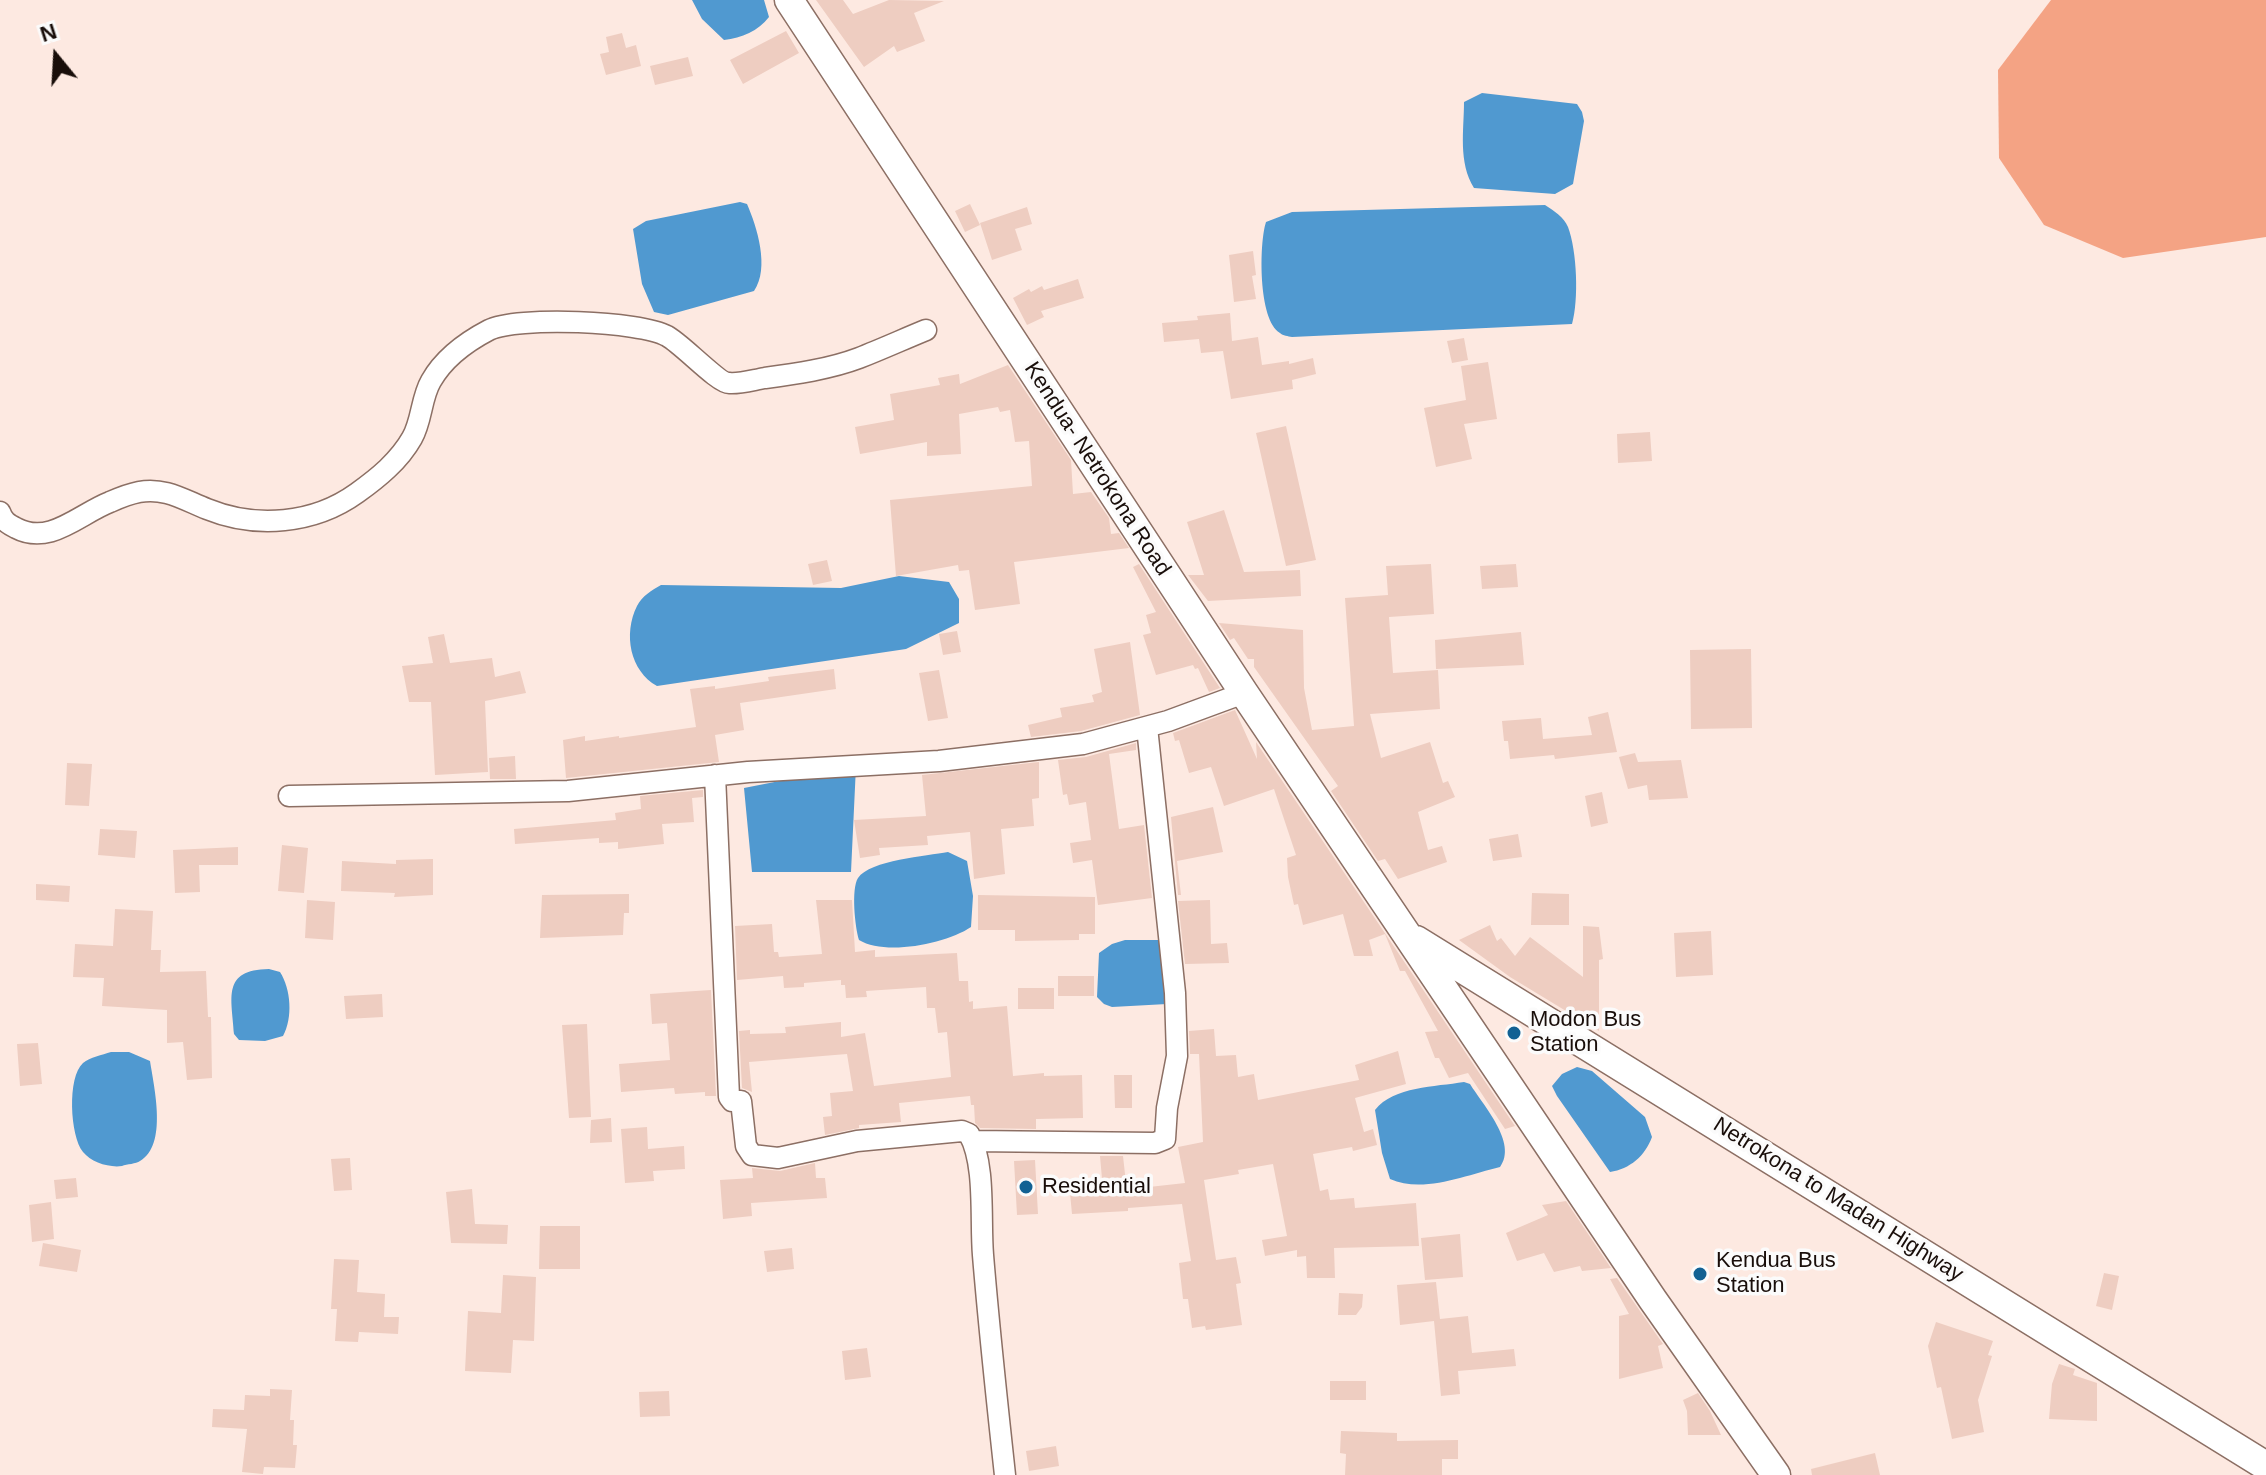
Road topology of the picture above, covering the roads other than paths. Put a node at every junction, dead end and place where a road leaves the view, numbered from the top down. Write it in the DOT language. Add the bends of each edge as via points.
graph roads {
  1 [pos="789,0"];
  2 [pos="926,330"];
  3 [pos="0,512"];
  4 [pos="1244,693"];
  5 [pos="1147,727"];
  6 [pos="715,775"];
  7 [pos="289,796"];
  8 [pos="1408,936"];
  9 [pos="973,1141"];
  10 [pos="2266,1466"];
  11 [pos="1005,1475"];
  12 [pos="1776,1475"];
  1 -- 4 [label="main road, Kendua- Netrokona Road"];
  2 -- 3 [label="street" via="856,359 728,384 666,335 628,325 520,322 492,328 456,349 430,382 412,438 385,472 353,496 317,513 279,522 241,520 165,492 141,492 38,535 7,524"];
  4 -- 5 [label="street"];
  4 -- 8 [label="main road, Kendua- Netrokona Road"];
  5 -- 6 [label="street" via="1083,744 954,760"];
  5 -- 9 [label="street" via="1175,993 1177,1056 1165,1139"];
  6 -- 7 [label="street" via="568,791"];
  6 -- 9 [label="street" via="729,1097 741,1101 749,1152 778,1158 857,1141 962,1131"];
  8 -- 10 [label="main road, Netrokona to Madan Highway"];
  8 -- 12 [label="main road, Kendua- Netrokona Road"];
  9 -- 11 [label="street"];
}
